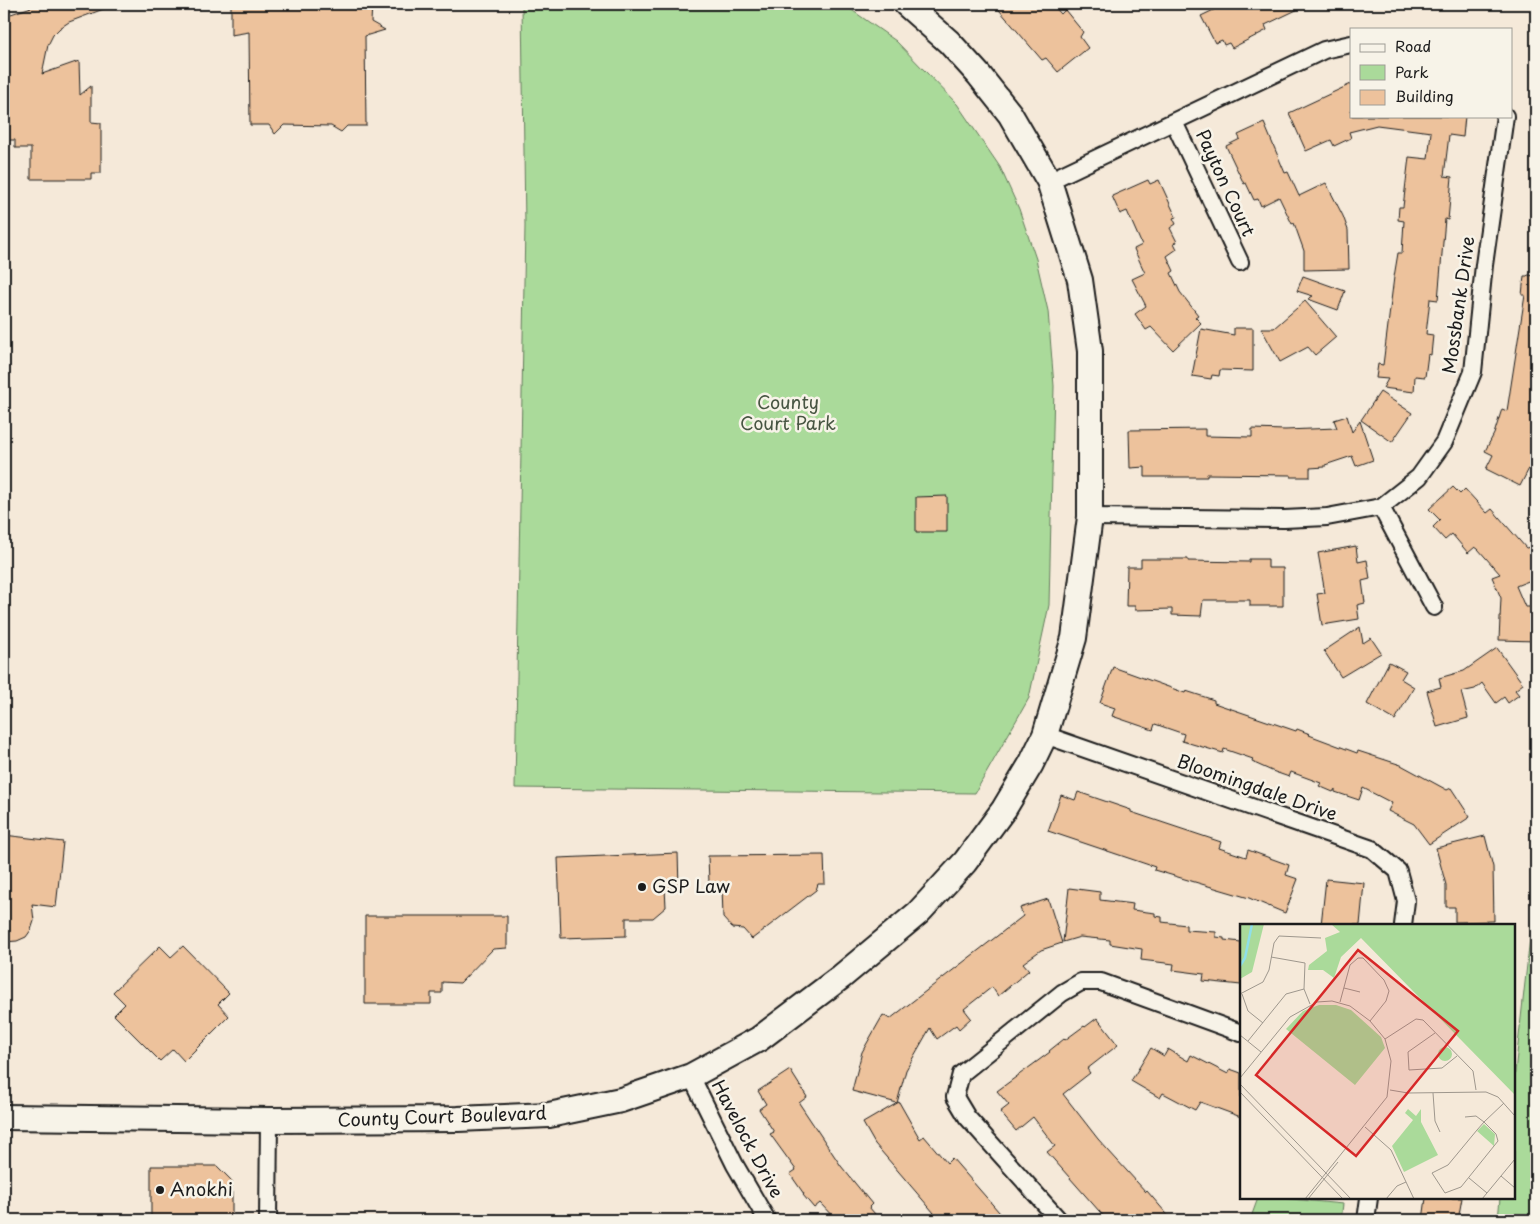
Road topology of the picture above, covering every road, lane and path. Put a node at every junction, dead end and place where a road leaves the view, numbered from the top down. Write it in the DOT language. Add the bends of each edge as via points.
graph roads {
  1 [pos="906,4"];
  2 [pos="1350,44"];
  3 [pos="1505,118"];
  4 [pos="1174,122"];
  5 [pos="1049,180"];
  6 [pos="1240,262"];
  7 [pos="1381,507"];
  8 [pos="1090,517"];
  9 [pos="1434,607"];
  10 [pos="1044,735"];
  11 [pos="1403,924"];
  12 [pos="1240,1033"];
  13 [pos="691,1076"];
  14 [pos="4,1117"];
  15 [pos="269,1120"];
  16 [pos="1369,1199"];
  17 [pos="268,1220"];
  18 [pos="767,1220"];
  19 [pos="1059,1220"];
  20 [pos="1366,1220"];
  1 -- 5 [label="street, County Court Boulevard" via="949,42 979,75 1010,114"];
  2 -- 4 [label="street" via="1324,50"];
  3 -- 7 [label="street, Mossbank Drive" via="1484,265 1474,372 1444,442 1419,477"];
  4 -- 5 [label="street"];
  4 -- 6 [label="street, Payton Court"];
  5 -- 8 [label="street, County Court Boulevard" via="1080,280 1090,351"];
  7 -- 8 [label="street, Mossbank Drive" via="1318,518"];
  7 -- 9 [label="street"];
  8 -- 10 [label="street, County Court Boulevard" via="1074,638"];
  10 -- 11 [label="street, Bloomingdale Drive" via="1372,849 1398,871 1406,901"];
  10 -- 13 [label="street, County Court Boulevard" via="1004,809 965,862 918,913 759,1039"];
  12 -- 19 [label="street" via="1101,982 1081,982 1062,993 961,1074 955,1097 967,1117"];
  13 -- 15 [label="street, County Court Boulevard" via="622,1100 549,1115 458,1120"];
  13 -- 18 [label="street, Havelock Drive" via="735,1165"];
  14 -- 15 [label="street, County Court Boulevard"];
  15 -- 17 [label="street"];
  16 -- 20 [label="street"];
}
